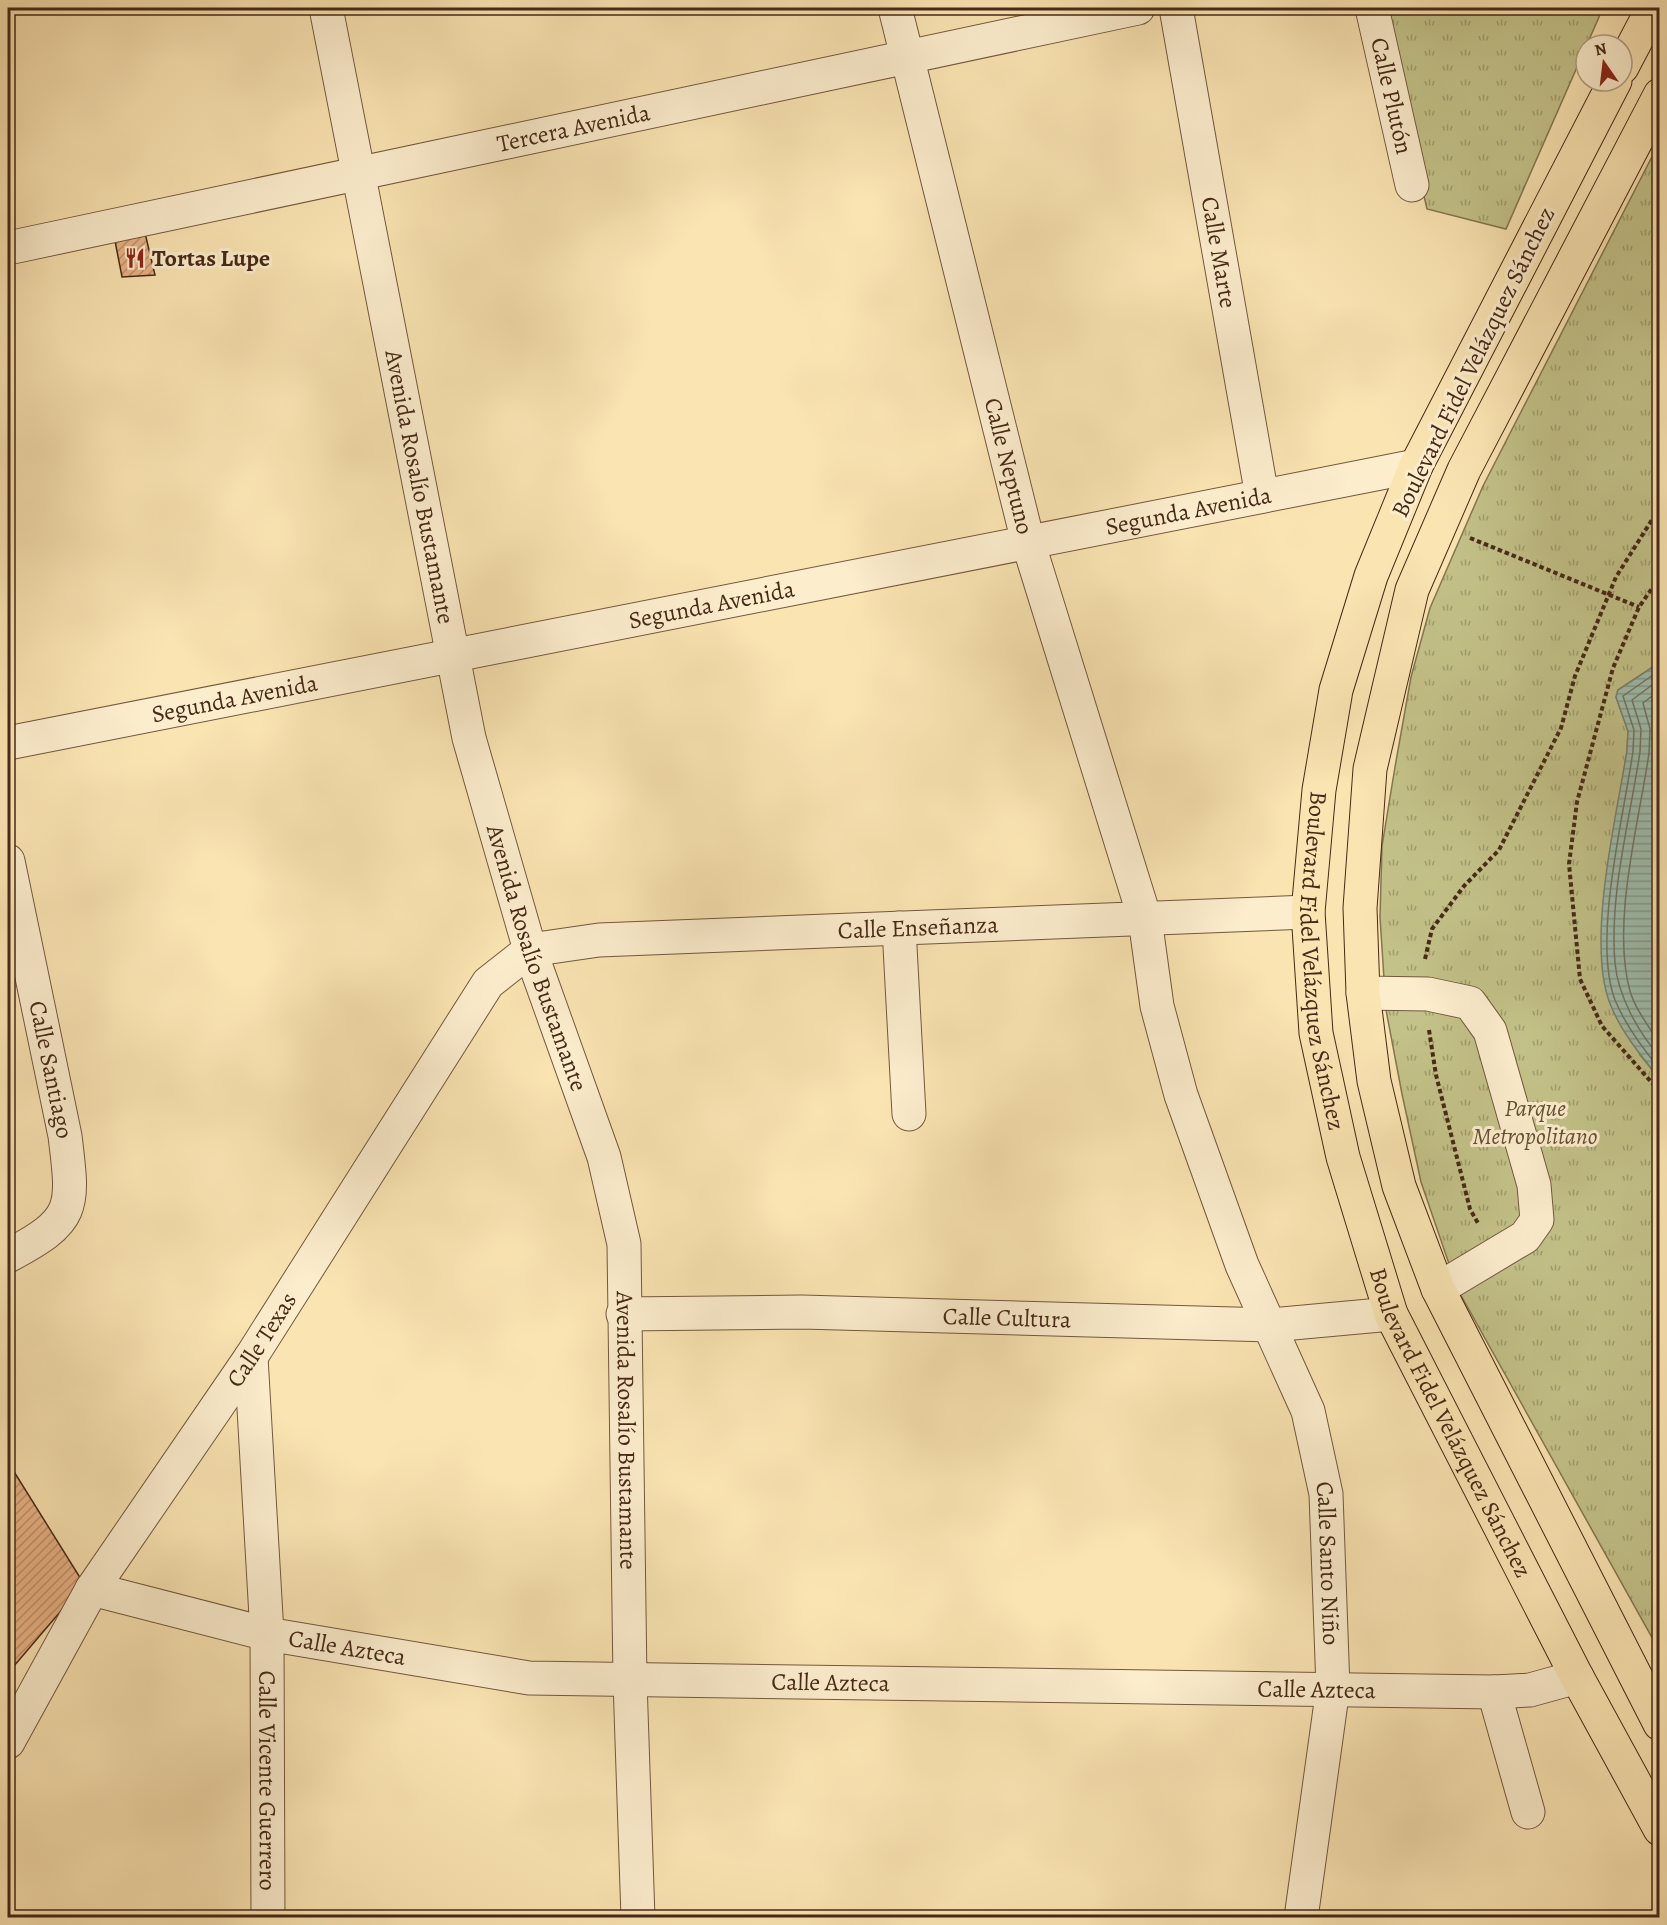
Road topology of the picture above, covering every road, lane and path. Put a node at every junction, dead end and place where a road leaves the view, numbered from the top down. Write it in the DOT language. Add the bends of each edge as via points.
graph roads {
  1 [pos="326,8"];
  2 [pos="895,8"];
  3 [pos="1137,8"];
  4 [pos="1176,8"];
  5 [pos="1372,8"];
  6 [pos="1653,8"];
  7 [pos="1634,44"];
  8 [pos="907,57"];
  9 [pos="1609,93"];
  10 [pos="1659,95"];
  11 [pos="359,173"];
  12 [pos="1412,185"];
  13 [pos="8,248"];
  14 [pos="1416,466"];
  15 [pos="1262,496"];
  16 [pos="1659,507"];
  17 [pos="1441,526"];
  18 [pos="1028,542"];
  19 [pos="1659,577"];
  20 [pos="1609,594"];
  21 [pos="1639,607"];
  22 [pos="452,655"];
  23 [pos="8,743"];
  24 [pos="8,861"];
  25 [pos="1308,912"];
  26 [pos="1146,919"];
  27 [pos="899,928"];
  28 [pos="530,950"];
  29 [pos="1424,961"];
  30 [pos="1363,993"];
  31 [pos="1428,1024"];
  32 [pos="1659,1092"];
  33 [pos="909,1114"];
  34 [pos="1480,1228"];
  35 [pos="8,1256"];
  36 [pos="1438,1289"];
  37 [pos="623,1314"];
  38 [pos="1391,1314"];
  39 [pos="1271,1325"];
  40 [pos="251,1357"];
  41 [pos="92,1589"];
  42 [pos="267,1634"];
  43 [pos="1577,1677"];
  44 [pos="630,1681"];
  45 [pos="1333,1688"];
  46 [pos="1494,1692"];
  47 [pos="1659,1724"];
  48 [pos="8,1742"];
  49 [pos="1528,1812"];
  50 [pos="1659,1829"];
  51 [pos="268,1917"];
  52 [pos="638,1917"];
  53 [pos="1300,1917"];
  1 -- 11 [label="street, Avenida Rosalío Bustamante"];
  2 -- 8 [label="street, Calle Neptuno"];
  3 -- 8 [label="street, Tercera Avenida"];
  4 -- 15 [label="street, Calle Marte"];
  5 -- 12 [label="street, Calle Plutón"];
  6 -- 7 [label="main road"];
  8 -- 11 [label="street, Tercera Avenida"];
  8 -- 18 [label="street, Calle Neptuno"];
  9 -- 14 [label="main road, Boulevard Fidel Velázquez Sánchez"];
  10 -- 17 [label="main road, Boulevard Fidel Velázquez Sánchez" via="1470,460"];
  11 -- 13 [label="street, Tercera Avenida"];
  11 -- 22 [label="street, Avenida Rosalío Bustamante"];
  14 -- 15 [label="street, Segunda Avenida"];
  14 -- 25 [label="main road, Boulevard Fidel Velázquez Sánchez" via="1371,576 1336,690 1319,790"];
  15 -- 18 [label="street, Segunda Avenida"];
  16 -- 20 [label="path"];
  17 -- 20 [label="path"];
  17 -- 30 [label="main road, Boulevard Fidel Velázquez Sánchez" via="1412,590 1370,769 1360,908"];
  18 -- 22 [label="street, Segunda Avenida"];
  18 -- 26 [label="street, Calle Neptuno"];
  19 -- 21 [label="path"];
  20 -- 21 [label="path"];
  20 -- 29 [label="path" via="1575,676 1561,728 1499,850 1464,886 1432,929"];
  21 -- 32 [label="path" via="1613,668 1594,732 1577,802 1569,864 1580,978 1602,1026"];
  22 -- 23 [label="street, Segunda Avenida"];
  22 -- 28 [label="street, Avenida Rosalío Bustamante" via="469,738"];
  24 -- 35 [label="street, Calle Santiago" via="65,1136 70,1180 69,1208 59,1223 43,1238"];
  25 -- 26 [label="street, Calle Enseñanza"];
  25 -- 38 [label="main road, Boulevard Fidel Velázquez Sánchez" via="1316,1033 1343,1157"];
  26 -- 27 [label="street, Calle Enseñanza"];
  26 -- 39 [label="street, Calle Neptuno" via="1157,1006 1181,1095 1242,1265"];
  27 -- 28 [label="street, Calle Enseñanza" via="599,940"];
  27 -- 33 [label="street"];
  28 -- 37 [label="street, Avenida Rosalío Bustamante" via="604,1157 624,1244"];
  28 -- 40 [label="street, Calle Texas" via="488,983"];
  30 -- 36 [label="main road, Boulevard Fidel Velázquez Sánchez" via="1374,1081 1399,1185"];
  30 -- 36 [label="street" via="1428,994 1470,1003 1490,1031 1534,1185 1538,1220 1525,1237"];
  31 -- 34 [label="path" via="1436,1075 1470,1209"];
  36 -- 47 [label="main road, Boulevard Fidel Velázquez Sánchez"];
  37 -- 39 [label="street, Calle Cultura" via="802,1312"];
  37 -- 44 [label="street, Avenida Rosalío Bustamante"];
  38 -- 39 [label="street, Calle Cultura"];
  38 -- 43 [label="main road, Boulevard Fidel Velázquez Sánchez"];
  39 -- 45 [label="street, Calle Santo Niño" via="1308,1411 1326,1494"];
  40 -- 41 [label="street, Calle Texas"];
  40 -- 42 [label="street, Calle Vicente Guerrero"];
  41 -- 42 [label="street, Calle Azteca"];
  41 -- 48 [label="street, Calle Texas"];
  42 -- 44 [label="street, Calle Azteca" via="528,1678"];
  42 -- 51 [label="street, Calle Vicente Guerrero"];
  43 -- 46 [label="street, Calle Azteca" via="1530,1690"];
  43 -- 50 [label="main road, Boulevard Fidel Velázquez Sánchez"];
  44 -- 45 [label="street, Calle Azteca"];
  44 -- 52 [label="street, Avenida Rosalío Bustamante"];
  45 -- 46 [label="street, Calle Azteca"];
  45 -- 53 [label="street, Calle Santo Niño"];
  46 -- 49 [label="street"];
}
